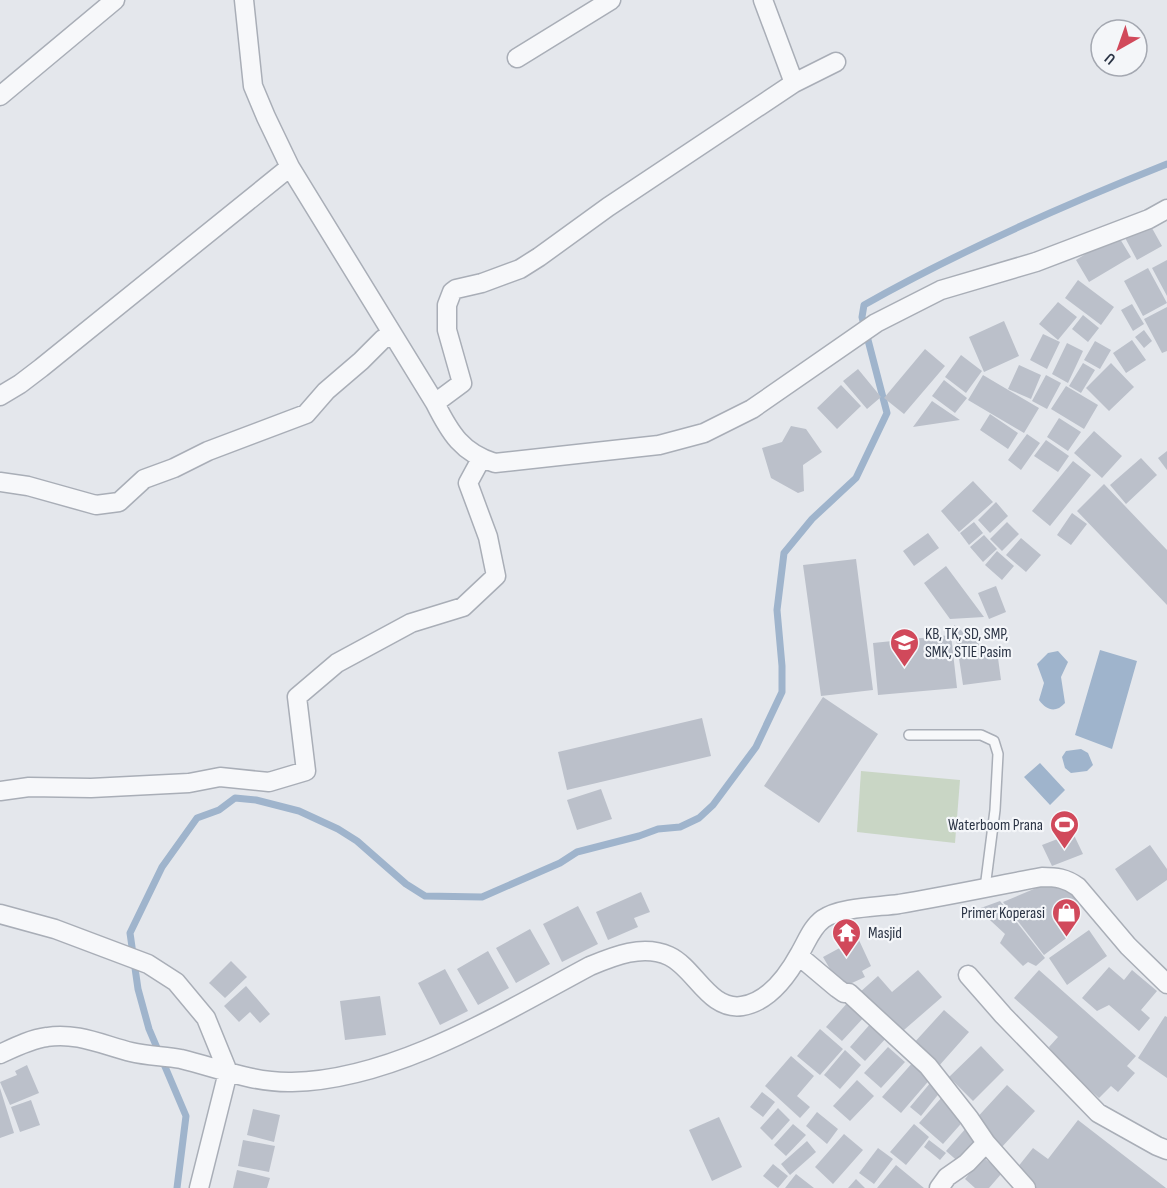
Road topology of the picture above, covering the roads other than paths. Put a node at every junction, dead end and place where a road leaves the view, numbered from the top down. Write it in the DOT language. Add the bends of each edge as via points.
graph roads {
  1 [pos="116,0"];
  2 [pos="244,0"];
  3 [pos="611,0"];
  4 [pos="763,0"];
  5 [pos="517,58"];
  6 [pos="836,62"];
  7 [pos="794,83"];
  8 [pos="0,96"];
  9 [pos="290,166"];
  10 [pos="1167,209"];
  11 [pos="393,335"];
  12 [pos="0,396"];
  13 [pos="435,403"];
  14 [pos="481,459"];
  15 [pos="0,482"];
  16 [pos="909,735"];
  17 [pos="0,791"];
  18 [pos="985,888"];
  19 [pos="0,914"];
  20 [pos="799,956"];
  21 [pos="968,975"];
  22 [pos="1167,984"];
  23 [pos="0,1054"];
  24 [pos="228,1072"];
  25 [pos="986,1143"];
  26 [pos="1167,1150"];
  27 [pos="199,1188"];
  28 [pos="939,1188"];
  29 [pos="1026,1188"];
  1 -- 8 [label="street"];
  2 -- 9 [label="street" via="253,86"];
  3 -- 5 [label="street"];
  4 -- 7 [label="street"];
  6 -- 7 [label="street"];
  7 -- 13 [label="street" via="608,207 539,258 504,276 456,289 447,305 447,330 462,383"];
  9 -- 11 [label="street"];
  9 -- 12 [label="street" via="41,368"];
  10 -- 14 [label="street" via="1036,262 941,290 876,323 752,410 704,434 659,445 509,462"];
  11 -- 13 [label="street"];
  11 -- 15 [label="street" via="383,339 306,414 144,479 119,502 96,505"];
  13 -- 14 [label="street" via="448,428"];
  14 -- 17 [label="street" via="468,483 488,537 495,576 463,607 411,623 337,663 297,697 306,771 269,782 220,777 189,783"];
  16 -- 18 [label="lane" via="981,735 994,741 998,754 996,799"];
  18 -- 20 [label="street" via="824,918"];
  18 -- 22 [label="street" via="1042,877 1069,880"];
  19 -- 24 [label="street" via="130,956 176,982 206,1018"];
  20 -- 24 [label="street" via="778,986 764,998 739,1007 719,1001 668,956 632,952 590,966 436,1045 365,1070 293,1082 261,1081"];
  20 -- 25 [label="street" via="837,988 859,1000 928,1066"];
  21 -- 26 [label="street" via="1098,1113"];
  23 -- 24 [label="street" via="46,1036 70,1036"];
  24 -- 27 [label="street"];
  25 -- 28 [label="street"];
  25 -- 29 [label="street"];
}
